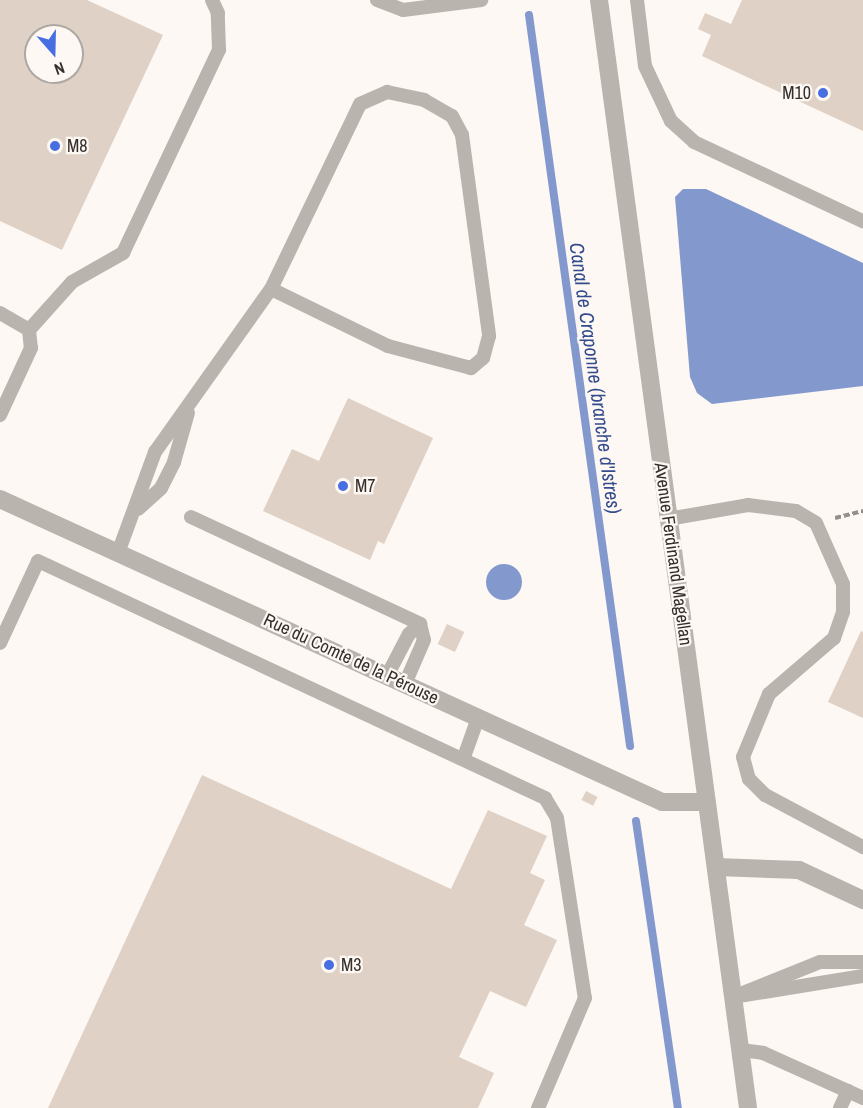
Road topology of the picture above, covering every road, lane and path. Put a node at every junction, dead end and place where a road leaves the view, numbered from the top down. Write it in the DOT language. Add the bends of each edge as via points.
graph roads {
  1 [pos="212,0"];
  2 [pos="377,0"];
  3 [pos="482,0"];
  4 [pos="598,0"];
  5 [pos="637,0"];
  6 [pos="863,221"];
  7 [pos="271,289"];
  8 [pos="0,313"];
  9 [pos="29,330"];
  10 [pos="190,405"];
  11 [pos="0,415"];
  12 [pos="1,502"];
  13 [pos="138,509"];
  14 [pos="863,511"];
  15 [pos="191,517"];
  16 [pos="668,519"];
  17 [pos="816,523"];
  18 [pos="118,553"];
  19 [pos="420,624"];
  20 [pos="0,643"];
  21 [pos="387,676"];
  22 [pos="405,684"];
  23 [pos="478,718"];
  24 [pos="464,757"];
  25 [pos="705,802"];
  26 [pos="863,847"];
  27 [pos="716,867"];
  28 [pos="863,900"];
  29 [pos="863,962"];
  30 [pos="863,975"];
  31 [pos="733,997"];
  32 [pos="740,1050"];
  33 [pos="848,1091"];
  34 [pos="863,1098"];
  35 [pos="538,1108"];
  36 [pos="748,1108"];
  37 [pos="840,1108"];
  1 -- 9 [label="lane" via="218,13 219,50 123,254 72,282"];
  2 -- 3 [label="lane" via="403,10"];
  4 -- 16 [label="street, Avenue Ferdinand Magellan"];
  5 -- 6 [label="lane" via="645,66 671,122 694,142"];
  7 -- 7 [label="lane" via="360,104 387,92 424,100 452,116 462,135 489,336 483,358 471,368 388,346"];
  7 -- 10 [label="lane"];
  8 -- 9 [label="lane"];
  9 -- 11 [label="lane" via="31,348"];
  10 -- 13 [label="lane" via="155,452 141,482"];
  10 -- 13 [label="lane" via="174,462 161,488"];
  12 -- 18 [label="street, Rue du Comte de la Pérouse"];
  13 -- 18 [label="lane"];
  14 -- 17 [label="path"];
  15 -- 19 [label="lane"];
  16 -- 17 [label="lane" via="748,505 796,511"];
  16 -- 25 [label="street, Avenue Ferdinand Magellan"];
  17 -- 26 [label="lane" via="843,584 843,612 828,645 769,694 743,757 749,779 765,795"];
  18 -- 21 [label="street, Rue du Comte de la Pérouse"];
  19 -- 21 [label="lane" via="409,634"];
  19 -- 22 [label="lane" via="424,640"];
  20 -- 24 [label="lane" via="38,561"];
  21 -- 22 [label="street, Rue du Comte de la Pérouse"];
  22 -- 23 [label="street, Rue du Comte de la Pérouse"];
  23 -- 24 [label="lane"];
  23 -- 25 [label="street, Rue du Comte de la Pérouse" via="662,802"];
  24 -- 35 [label="lane" via="545,798 557,818 585,998"];
  25 -- 27 [label="street, Avenue Ferdinand Magellan"];
  27 -- 28 [label="street" via="799,870"];
  27 -- 31 [label="street, Avenue Ferdinand Magellan"];
  29 -- 31 [label="lane" via="820,962"];
  30 -- 31 [label="lane"];
  31 -- 32 [label="street, Avenue Ferdinand Magellan"];
  32 -- 33 [label="lane" via="763,1053"];
  32 -- 36 [label="street, Avenue Ferdinand Magellan"];
  33 -- 34 [label="lane"];
  33 -- 37 [label="lane"];
}
